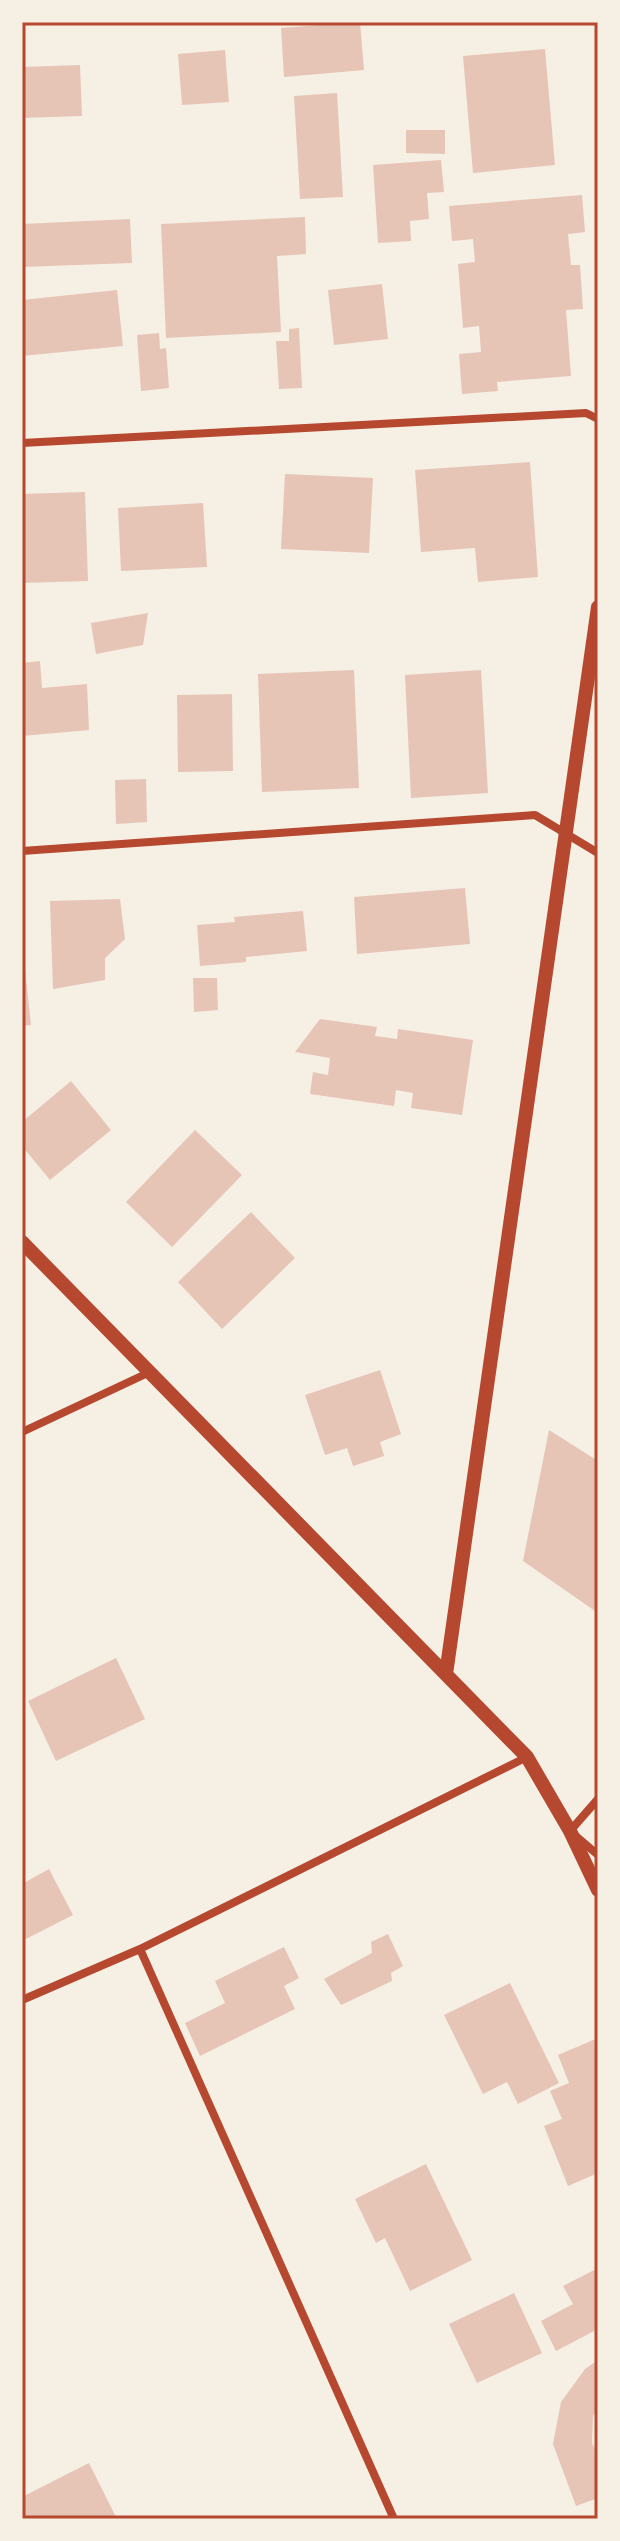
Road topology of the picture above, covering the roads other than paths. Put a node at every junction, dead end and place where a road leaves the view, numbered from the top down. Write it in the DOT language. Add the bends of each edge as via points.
graph roads {
  1 [pos="598,419"];
  2 [pos="22,443"];
  3 [pos="598,607"];
  4 [pos="566,833"];
  5 [pos="22,851"];
  6 [pos="598,853"];
  7 [pos="22,1242"];
  8 [pos="150,1372"];
  9 [pos="22,1432"];
  10 [pos="446,1674"];
  11 [pos="527,1757"];
  12 [pos="598,1799"];
  13 [pos="570,1831"];
  14 [pos="598,1855"];
  15 [pos="598,1890"];
  16 [pos="140,1949"];
  17 [pos="22,2000"];
  18 [pos="394,2519"];
  1 -- 2 [label="street" via="586,413"];
  3 -- 4 [label="street"];
  4 -- 5 [label="street" via="535,815"];
  4 -- 6 [label="street"];
  4 -- 10 [label="street"];
  7 -- 8 [label="street"];
  8 -- 9 [label="street"];
  8 -- 10 [label="street"];
  10 -- 11 [label="street"];
  11 -- 13 [label="street"];
  11 -- 16 [label="street"];
  12 -- 13 [label="street"];
  13 -- 14 [label="street"];
  13 -- 15 [label="street"];
  16 -- 17 [label="street"];
  16 -- 18 [label="street"];
}
